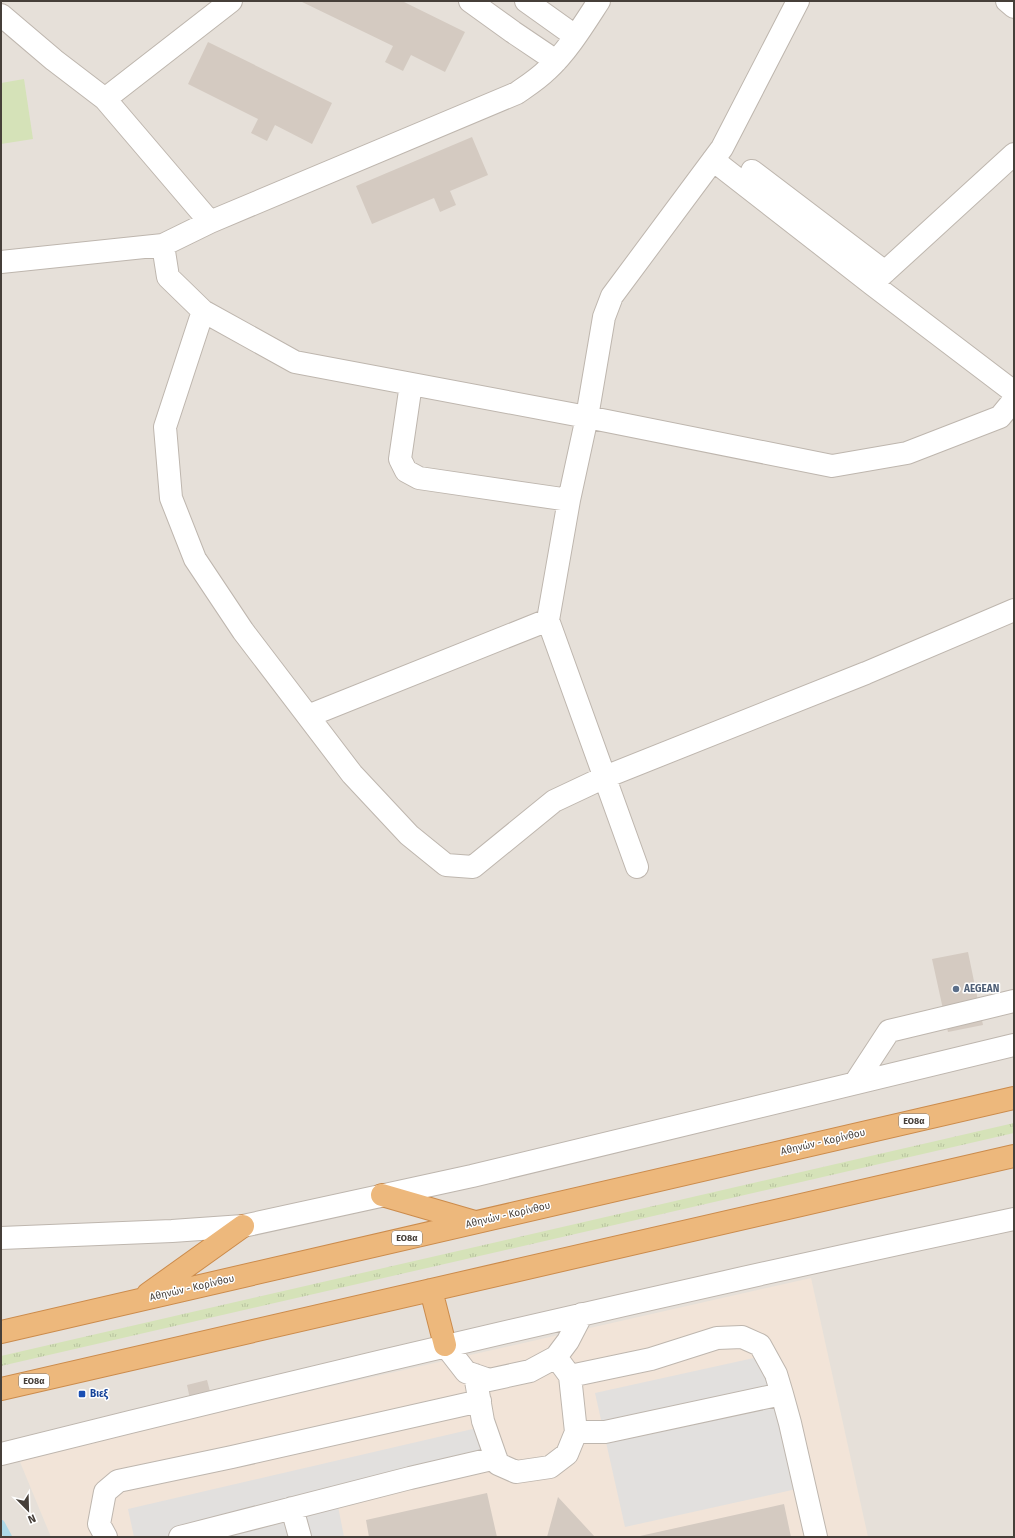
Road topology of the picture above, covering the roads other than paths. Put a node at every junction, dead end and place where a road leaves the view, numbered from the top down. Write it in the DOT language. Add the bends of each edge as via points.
graph roads {
  1 [pos="231,1"];
  2 [pos="470,1"];
  3 [pos="526,1"];
  4 [pos="598,1"];
  5 [pos="798,1"];
  6 [pos="1007,1"];
  7 [pos="1014,7"];
  8 [pos="1,15"];
  9 [pos="575,36"];
  10 [pos="556,61"];
  11 [pos="105,99"];
  12 [pos="718,154"];
  13 [pos="1014,154"];
  14 [pos="210,222"];
  15 [pos="163,245"];
  16 [pos="1,262"];
  17 [pos="878,278"];
  18 [pos="203,312"];
  19 [pos="411,384"];
  20 [pos="1014,392"];
  21 [pos="1014,400"];
  22 [pos="586,417"];
  23 [pos="570,500"];
  24 [pos="1014,610"];
  25 [pos="548,620"];
  26 [pos="308,716"];
  27 [pos="604,777"];
  28 [pos="637,867"];
  29 [pos="1014,1001"];
  30 [pos="1014,1045"];
  31 [pos="855,1083"];
  32 [pos="1014,1098"];
  33 [pos="1014,1156"];
  34 [pos="382,1195"];
  35 [pos="1014,1219"];
  36 [pos="476,1222"];
  37 [pos="243,1226"];
  38 [pos="1,1238"];
  39 [pos="431,1290"];
  40 [pos="140,1300"];
  41 [pos="582,1314"];
  42 [pos="1,1332"];
  43 [pos="445,1345"];
  44 [pos="556,1357"];
  45 [pos="475,1375"];
  46 [pos="570,1376"];
  47 [pos="1,1389"];
  48 [pos="782,1394"];
  49 [pos="480,1401"];
  50 [pos="576,1432"];
  51 [pos="1,1454"];
  52 [pos="496,1458"];
  53 [pos="292,1508"];
  54 [pos="106,1537"];
  55 [pos="180,1537"];
  56 [pos="300,1537"];
  57 [pos="816,1537"];
  1 -- 11 [label="street"];
  2 -- 10 [label="street"];
  3 -- 9 [label="street"];
  4 -- 9 [label="street"];
  5 -- 12 [label="street"];
  6 -- 7 [label="street"];
  8 -- 11 [label="street"];
  9 -- 10 [label="street"];
  10 -- 14 [label="street" via="517,93"];
  11 -- 14 [label="street"];
  12 -- 17 [label="street"];
  12 -- 22 [label="street" via="612,296 604,316"];
  13 -- 17 [label="street"];
  14 -- 15 [label="street"];
  15 -- 16 [label="street"];
  15 -- 18 [label="street" via="168,277"];
  17 -- 20 [label="street"];
  18 -- 19 [label="street" via="295,362"];
  18 -- 26 [label="street" via="165,427 171,498 194,559 243,631"];
  19 -- 22 [label="street"];
  19 -- 23 [label="street" via="400,459 406,470 419,478"];
  21 -- 22 [label="street" via="1000,417 907,453 832,466"];
  22 -- 23 [label="street"];
  23 -- 25 [label="street"];
  24 -- 27 [label="street" via="866,673"];
  25 -- 26 [label="street"];
  25 -- 27 [label="street"];
  26 -- 27 [label="street" via="352,774 408,835 446,865 473,867 554,801"];
  27 -- 28 [label="street"];
  29 -- 31 [label="street" via="889,1031"];
  30 -- 31 [label="street"];
  31 -- 34 [label="street" via="480,1174"];
  32 -- 36 [label="highway, Αθηνών - Κορίνθου / ΕΟ8α"];
  33 -- 39 [label="highway, ΕΟ8α"];
  34 -- 36 [label="highway"];
  34 -- 37 [label="street"];
  35 -- 41 [label="street"];
  36 -- 40 [label="highway, Αθηνών - Κορίνθου / ΕΟ8α"];
  37 -- 38 [label="street"];
  37 -- 40 [label="highway"];
  39 -- 43 [label="highway"];
  39 -- 47 [label="highway, ΕΟ8α"];
  40 -- 42 [label="highway, Αθηνών - Κορίνθου / ΕΟ8α"];
  41 -- 43 [label="street"];
  41 -- 44 [label="street"];
  43 -- 45 [label="street" via="466,1372"];
  43 -- 51 [label="street"];
  44 -- 45 [label="street" via="530,1371 489,1380"];
  44 -- 46 [label="street"];
  45 -- 49 [label="street"];
  46 -- 48 [label="street" via="652,1359 717,1338 742,1337 760,1345 776,1374"];
  46 -- 50 [label="street"];
  48 -- 50 [label="street" via="605,1432"];
  48 -- 57 [label="street"];
  49 -- 52 [label="street" via="483,1421"];
  49 -- 54 [label="street" via="118,1481 105,1492 99,1524"];
  50 -- 52 [label="street" via="567,1454 550,1467 516,1472 498,1464"];
  52 -- 53 [label="street"];
  53 -- 55 [label="street"];
  53 -- 56 [label="street"];
}
